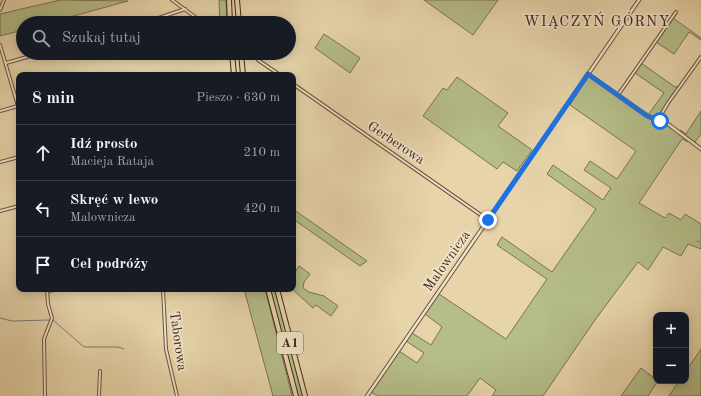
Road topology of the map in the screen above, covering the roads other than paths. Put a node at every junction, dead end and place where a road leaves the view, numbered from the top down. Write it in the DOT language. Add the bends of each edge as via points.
graph roads {
  1 [pos="4,0"];
  2 [pos="172,0"];
  3 [pos="229,0"];
  4 [pos="238,0"];
  5 [pos="639,0"];
  6 [pos="185,9"];
  7 [pos="0,10"];
  8 [pos="676,12"];
  9 [pos="164,16"];
  10 [pos="194,16"];
  11 [pos="230,16"];
  12 [pos="239,16"];
  13 [pos="0,45"];
  14 [pos="701,58"];
  15 [pos="16,60"];
  16 [pos="233,60"];
  17 [pos="242,60"];
  18 [pos="258,60"];
  19 [pos="6,63"];
  20 [pos="234,72"];
  21 [pos="243,72"];
  22 [pos="276,72"];
  23 [pos="588,74"];
  24 [pos="296,86"];
  25 [pos="618,95"];
  26 [pos="16,99"];
  27 [pos="16,107"];
  28 [pos="0,111"];
  29 [pos="658,120"];
  30 [pos="701,149"];
  31 [pos="16,158"];
  32 [pos="0,162"];
  33 [pos="16,207"];
  34 [pos="0,211"];
  35 [pos="488,220"];
  36 [pos="47,292"];
  37 [pos="163,292"];
  38 [pos="269,292"];
  39 [pos="278,292"];
  40 [pos="100,371"];
  41 [pos="45,396"];
  42 [pos="98,396"];
  43 [pos="177,396"];
  44 [pos="296,396"];
  45 [pos="305,396"];
  46 [pos="367,396"];
  1 -- 7 [label="street"];
  2 -- 6 [label="street"];
  3 -- 11 [label="highway"];
  4 -- 12 [label="highway"];
  5 -- 23 [label="street, Malownicza"];
  6 -- 9 [label="street"];
  6 -- 10 [label="street"];
  8 -- 25 [label="street"];
  13 -- 19 [label="street"];
  14 -- 29 [label="street"];
  15 -- 19 [label="street"];
  16 -- 20 [label="highway"];
  17 -- 21 [label="highway"];
  18 -- 22 [label="street"];
  19 -- 26 [label="street"];
  23 -- 25 [label="street"];
  23 -- 35 [label="street, Malownicza"];
  24 -- 35 [label="street, Gerberowa"];
  25 -- 29 [label="street" via="647,116"];
  27 -- 28 [label="street"];
  29 -- 30 [label="street" via="667,123"];
  31 -- 32 [label="street"];
  33 -- 34 [label="street"];
  35 -- 46 [label="street, Malownicza"];
  36 -- 41 [label="street" via="52,318 44,339"];
  37 -- 43 [label="street, Taborowa" via="166,349"];
  38 -- 44 [label="highway, A1"];
  39 -- 45 [label="highway, A1"];
  40 -- 42 [label="street"];
}
